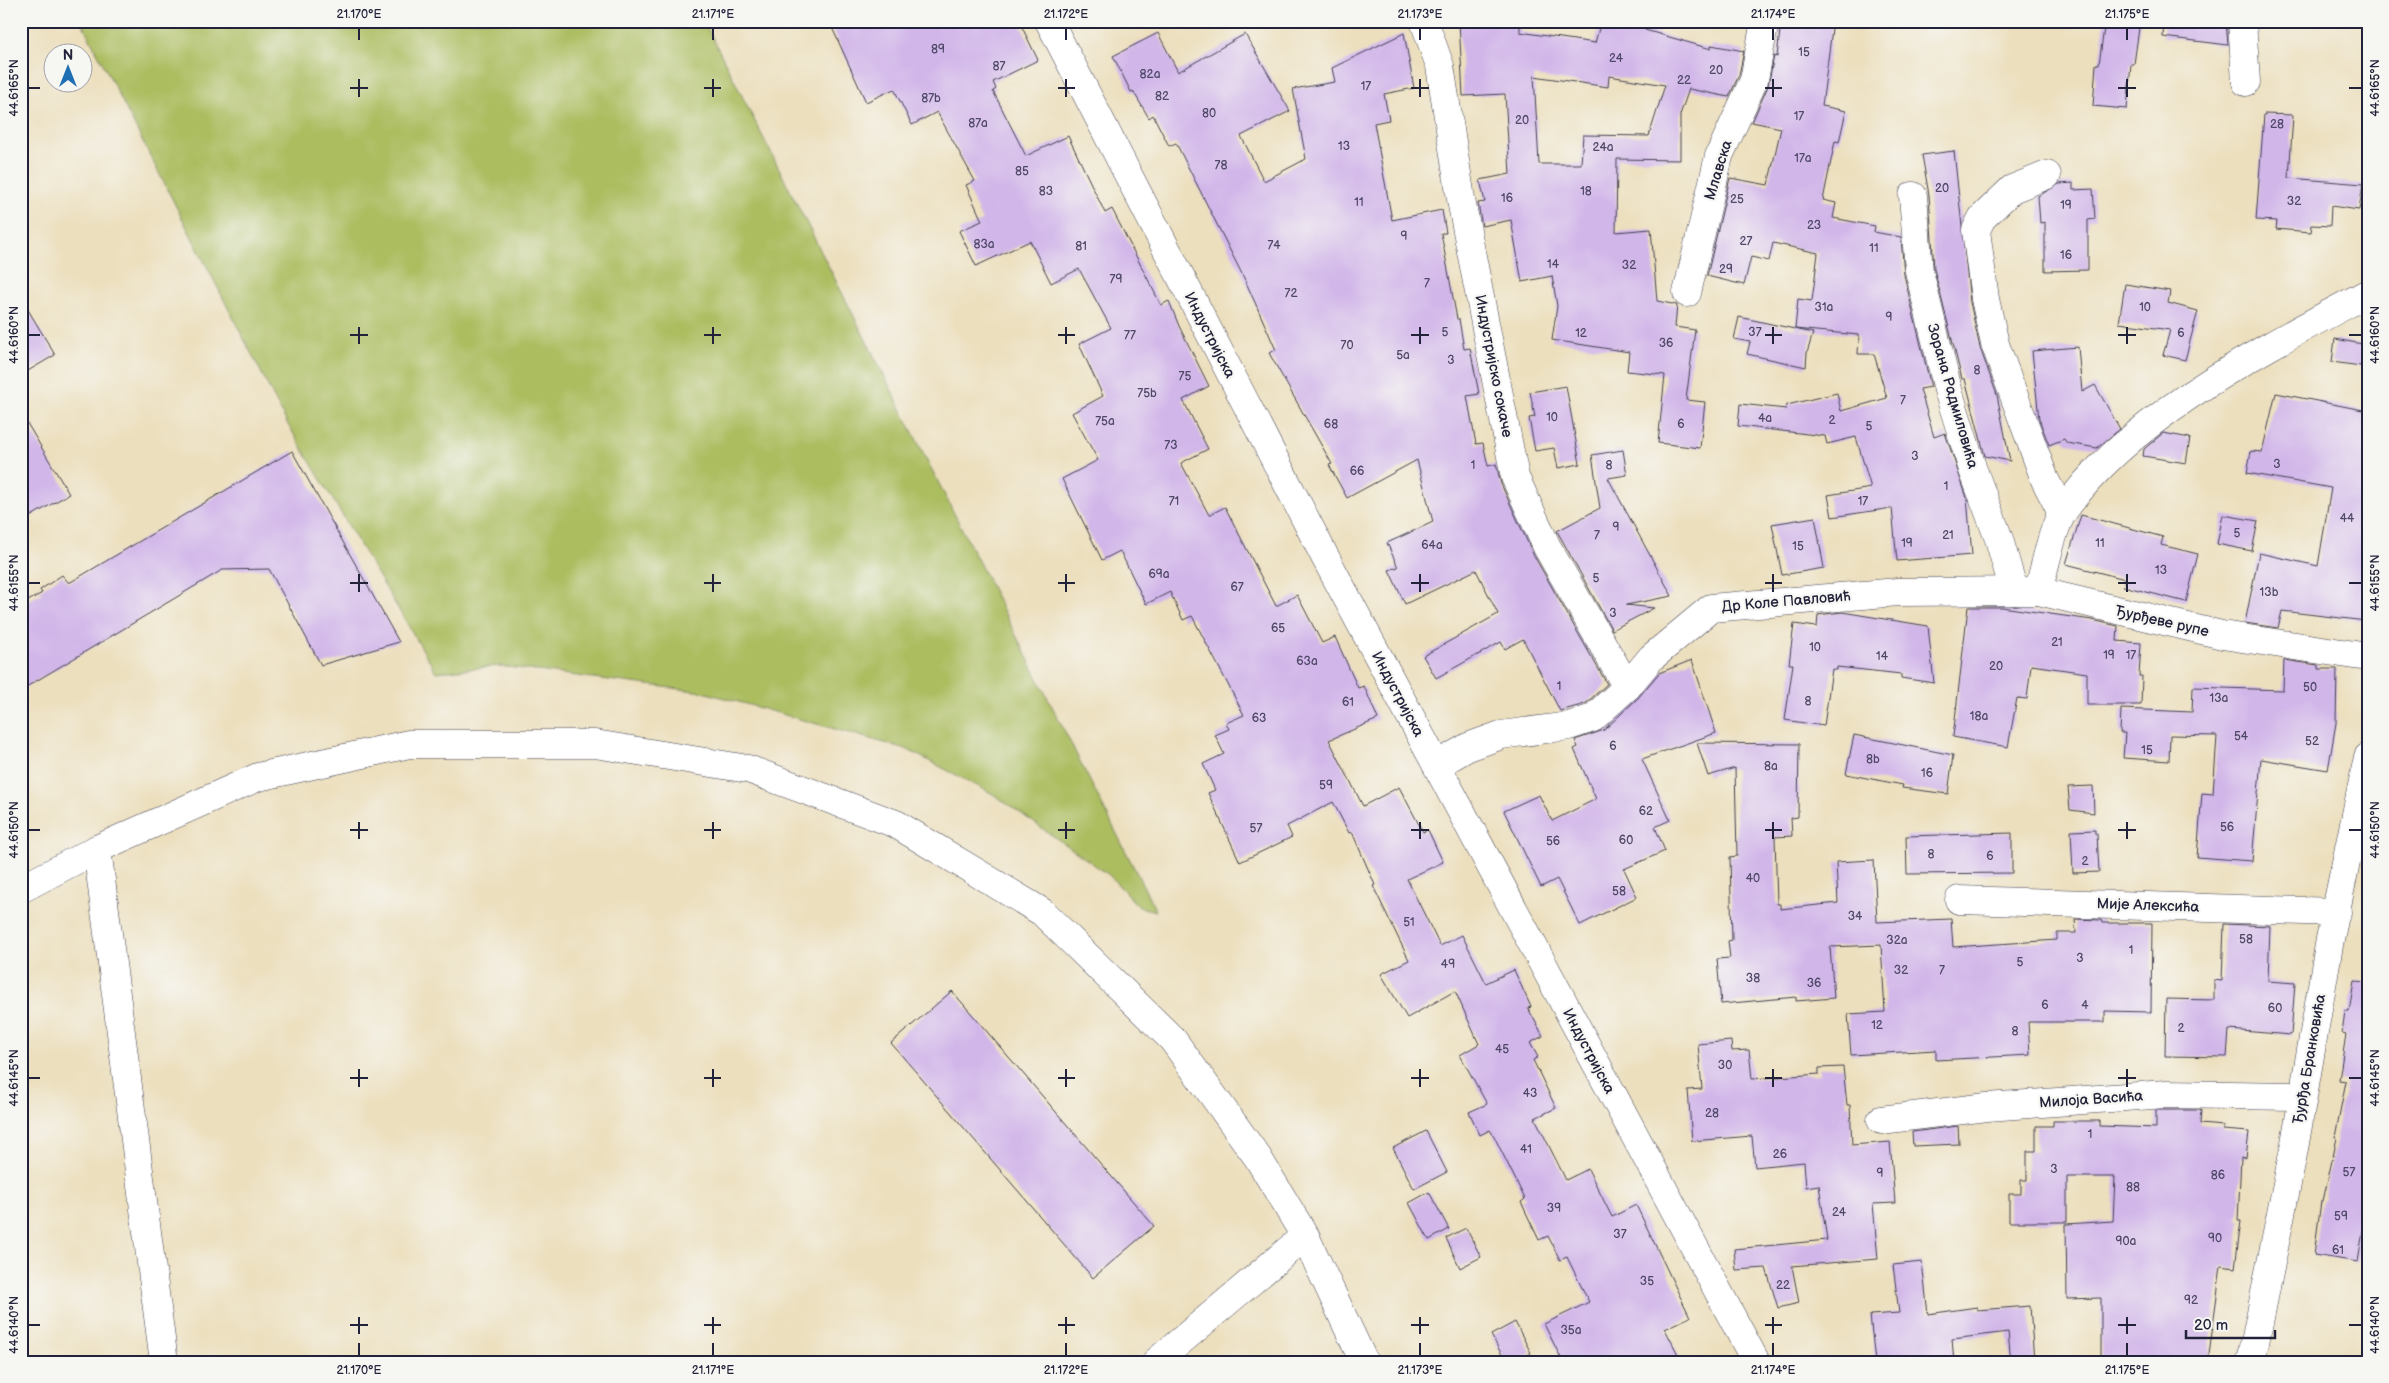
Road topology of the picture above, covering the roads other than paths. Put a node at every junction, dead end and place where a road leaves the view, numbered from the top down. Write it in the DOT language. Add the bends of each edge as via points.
graph roads {
  1 [pos="1049,21"];
  2 [pos="1424,21"];
  3 [pos="1765,21"];
  4 [pos="2242,21"];
  5 [pos="2246,82"];
  6 [pos="2047,174"];
  7 [pos="1913,196"];
  8 [pos="2368,292"];
  9 [pos="1687,293"];
  10 [pos="2062,513"];
  11 [pos="2026,591"];
  12 [pos="2368,657"];
  13 [pos="1627,687"];
  14 [pos="2368,757"];
  15 [pos="1437,765"];
  16 [pos="96,849"];
  17 [pos="21,889"];
  18 [pos="1958,900"];
  19 [pos="2337,912"];
  20 [pos="2302,1096"];
  21 [pos="1881,1120"];
  22 [pos="1305,1236"];
  23 [pos="164,1362"];
  24 [pos="1156,1362"];
  25 [pos="1364,1362"];
  26 [pos="1756,1362"];
  27 [pos="2251,1362"];
  1 -- 15 [label="street, Индустријска" via="1324,555"];
  2 -- 13 [label="street, Индустријско сокаче" via="1440,66 1462,205 1515,477 1547,547"];
  3 -- 9 [label="street, Млавска" via="1754,80 1719,156"];
  4 -- 5 [label="street"];
  6 -- 10 [label="street" via="2012,189 1982,218 1976,230 1995,344 2045,480"];
  7 -- 11 [label="street, Зорана Радмиловића" via="1919,271 1948,390 1999,539"];
  8 -- 10 [label="street" via="2210,382 2169,410 2099,469"];
  10 -- 11 [label="street"];
  11 -- 12 [label="street, Ђурђеве рупе" via="2222,635"];
  11 -- 13 [label="street, Др Коле Павловић" via="1898,592 1711,608 1651,658"];
  13 -- 15 [label="street, Др Коле Павловић" via="1593,718 1569,726 1501,735 1468,747"];
  14 -- 19 [label="street, Ђурђа Бранковића"];
  15 -- 26 [label="street, Индустријска"];
  16 -- 17 [label="street"];
  16 -- 22 [label="street" via="258,777 409,744 595,744 748,770 896,824 1042,912 1173,1040 1258,1158"];
  16 -- 23 [label="street"];
  18 -- 19 [label="street, Мије Алексића"];
  19 -- 20 [label="street, Ђурђа Бранковића"];
  20 -- 21 [label="street, Милоја Васића" via="2166,1094 1987,1107"];
  20 -- 27 [label="street, Ђурђа Бранковића"];
  22 -- 24 [label="street"];
  22 -- 25 [label="street"];
}
